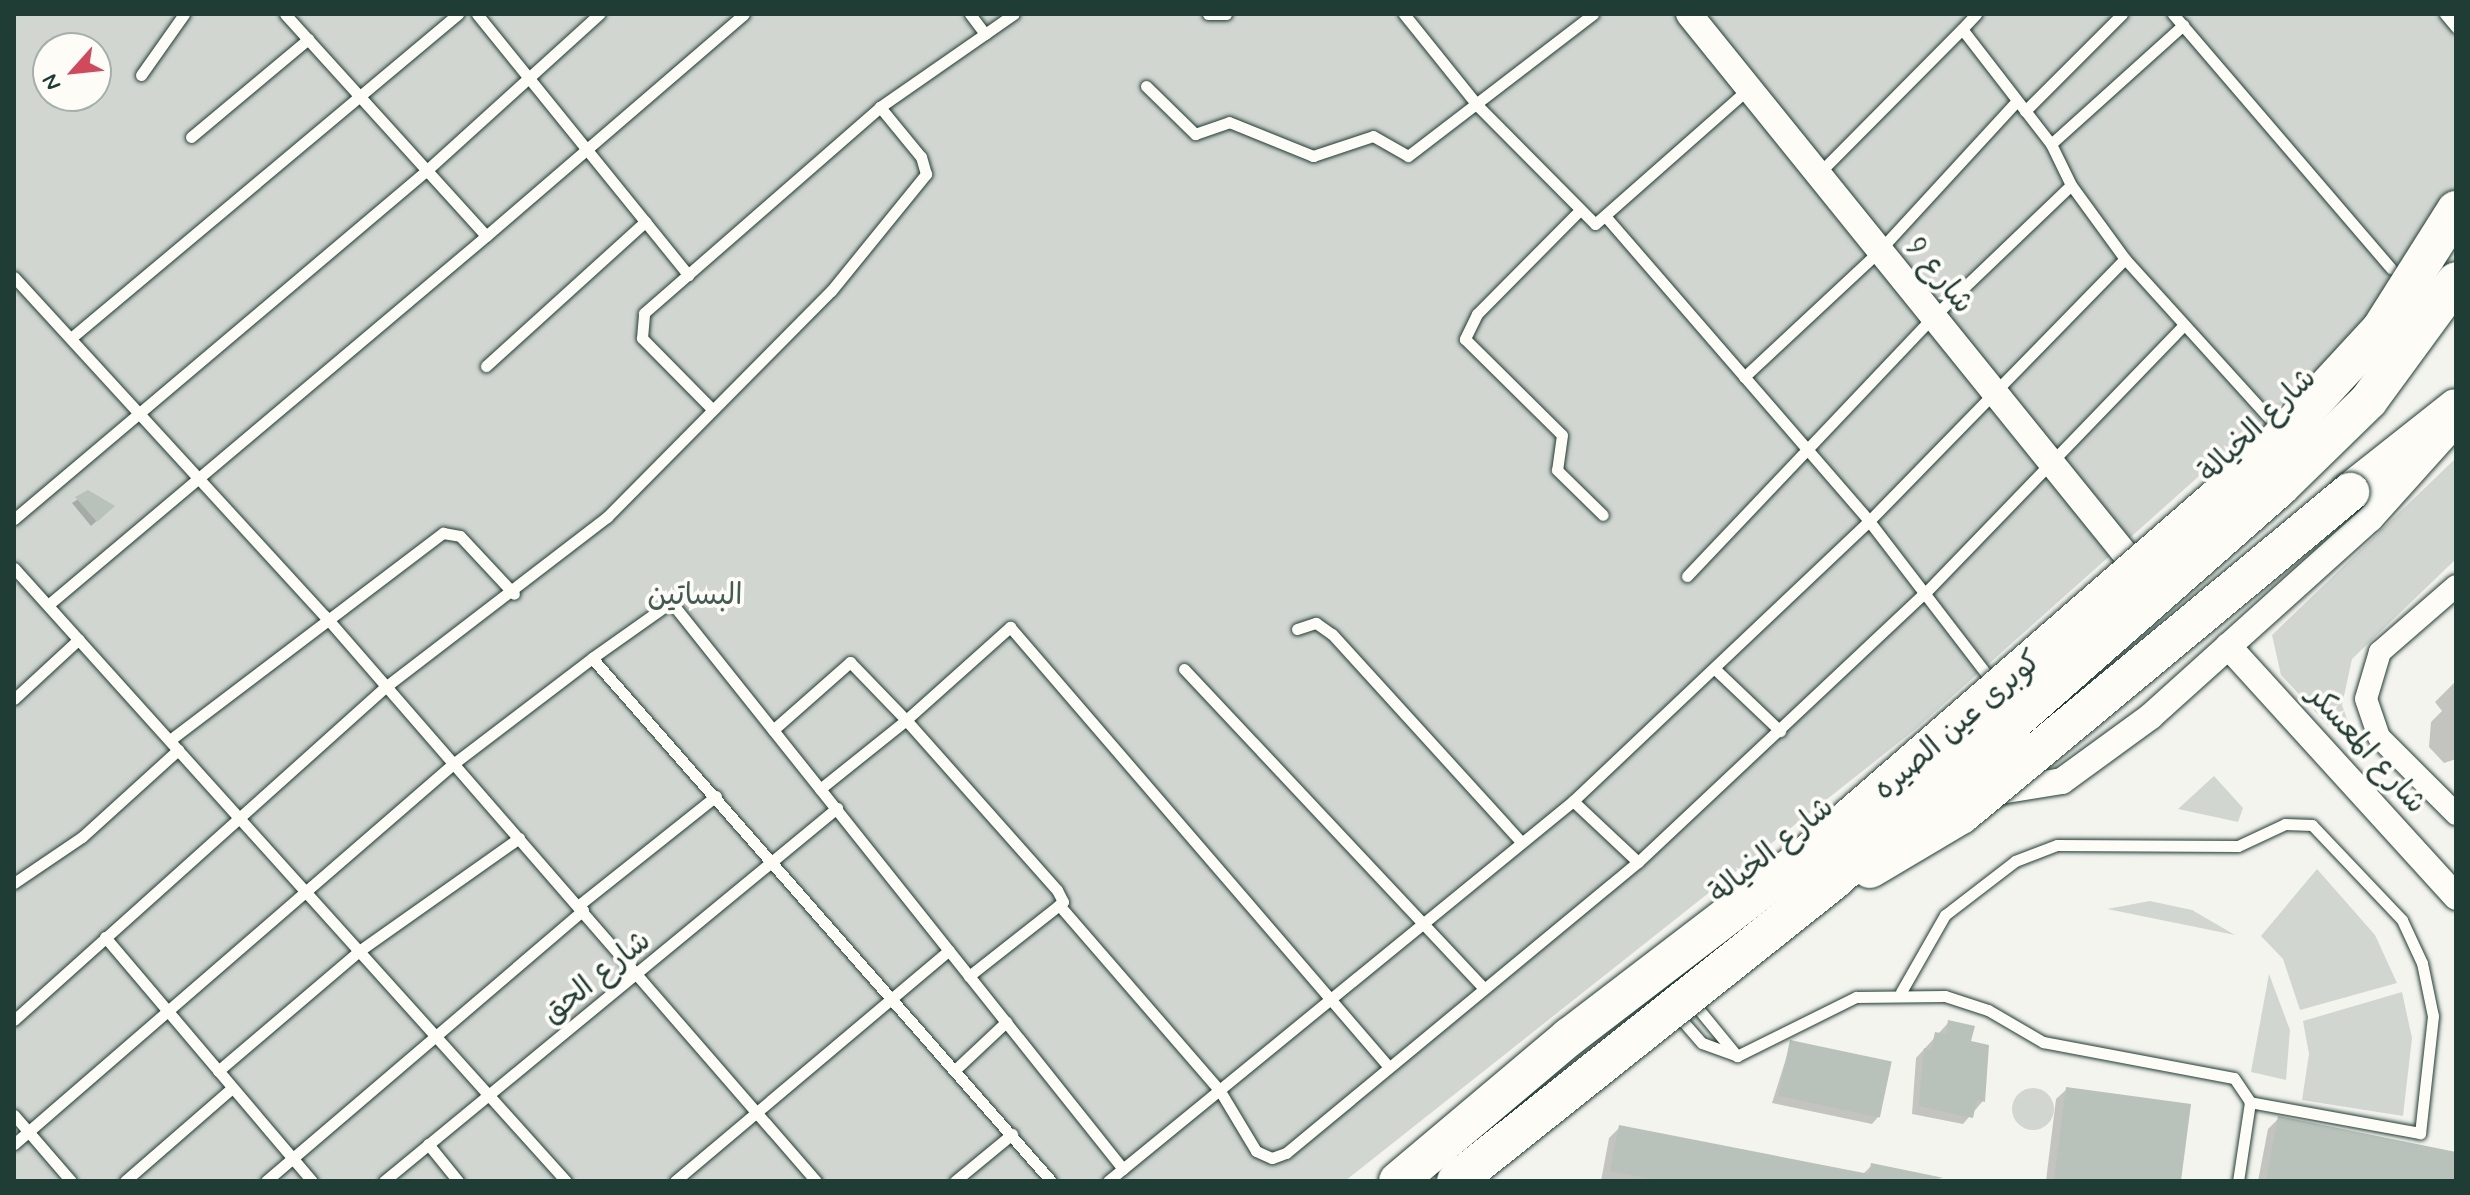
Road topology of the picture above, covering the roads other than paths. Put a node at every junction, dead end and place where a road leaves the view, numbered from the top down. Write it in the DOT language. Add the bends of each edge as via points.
graph roads {
  1 [pos="184,14"];
  2 [pos="285,14"];
  3 [pos="458,14"];
  4 [pos="477,14"];
  5 [pos="599,14"];
  6 [pos="970,14"];
  7 [pos="1014,14"];
  8 [pos="1208,14"];
  9 [pos="1226,14"];
  10 [pos="1404,14"];
  11 [pos="1593,14"];
  12 [pos="1689,14"];
  13 [pos="1976,14"];
  14 [pos="2122,14"];
  15 [pos="2173,14"];
  16 [pos="2445,14"];
  17 [pos="735,17"];
  18 [pos="2183,25"];
  19 [pos="2456,27"];
  20 [pos="1962,29"];
  21 [pos="985,34"];
  22 [pos="308,39"];
  23 [pos="141,75"];
  24 [pos="530,76"];
  25 [pos="1146,86"];
  26 [pos="1749,88"];
  27 [pos="364,100"];
  28 [pos="2016,102"];
  29 [pos="1478,106"];
  30 [pos="880,107"];
  31 [pos="2025,111"];
  32 [pos="191,137"];
  33 [pos="2051,144"];
  34 [pos="589,146"];
  35 [pos="426,171"];
  36 [pos="1818,174"];
  37 [pos="2071,185"];
  38 [pos="2456,210"];
  39 [pos="1576,214"];
  40 [pos="1606,217"];
  41 [pos="645,222"];
  42 [pos="486,236"];
  43 [pos="2456,244"];
  44 [pos="1878,252"];
  45 [pos="2125,259"];
  46 [pos="2391,268"];
  47 [pos="688,275"];
  48 [pos="14,277"];
  49 [pos="2456,281"];
  50 [pos="2456,302"];
  51 [pos="1932,318"];
  52 [pos="2183,326"];
  53 [pos="71,338"];
  54 [pos="486,366"];
  55 [pos="1744,377"];
  56 [pos="1995,395"];
  57 [pos="2456,408"];
  58 [pos="712,409"];
  59 [pos="142,415"];
  60 [pos="2456,423"];
  61 [pos="2292,442"];
  62 [pos="1809,453"];
  63 [pos="2053,466"];
  64 [pos="201,482"];
  65 [pos="1603,515"];
  66 [pos="14,519"];
  67 [pos="1869,521"];
  68 [pos="16,575"];
  69 [pos="1687,576"];
  70 [pos="2143,576"];
  71 [pos="2456,586"];
  72 [pos="1926,592"];
  73 [pos="514,594"];
  74 [pos="48,605"];
  75 [pos="325,616"];
  76 [pos="1297,629"];
  77 [pos="79,639"];
  78 [pos="2228,646"];
  79 [pos="592,658"];
  80 [pos="1184,669"];
  81 [pos="1715,669"];
  82 [pos="384,688"];
  83 [pos="14,699"];
  84 [pos="2005,700"];
  85 [pos="906,720"];
  86 [pos="773,730"];
  87 [pos="1780,731"];
  88 [pos="170,740"];
  89 [pos="178,750"];
  90 [pos="453,764"];
  91 [pos="820,789"];
  92 [pos="716,796"];
  93 [pos="1957,796"];
  94 [pos="1573,801"];
  95 [pos="837,808"];
  96 [pos="2456,814"];
  97 [pos="238,817"];
  98 [pos="519,838"];
  99 [pos="1521,842"];
  100 [pos="774,862"];
  101 [pos="1638,862"];
  102 [pos="1833,881"];
  103 [pos="14,883"];
  104 [pos="305,890"];
  105 [pos="2456,897"];
  106 [pos="1059,905"];
  107 [pos="581,908"];
  108 [pos="1427,919"];
  109 [pos="105,937"];
  110 [pos="949,950"];
  111 [pos="359,951"];
  112 [pos="641,974"];
  113 [pos="1669,974"];
  114 [pos="969,976"];
  115 [pos="1484,988"];
  116 [pos="1901,992"];
  117 [pos="1330,997"];
  118 [pos="894,998"];
  119 [pos="168,1009"];
  120 [pos="1688,1012"];
  121 [pos="14,1020"];
  122 [pos="1006,1022"];
  123 [pos="435,1036"];
  124 [pos="1737,1056"];
  125 [pos="1388,1066"];
  126 [pos="956,1069"];
  127 [pos="218,1071"];
  128 [pos="232,1088"];
  129 [pos="1220,1091"];
  130 [pos="488,1096"];
  131 [pos="2250,1102"];
  132 [pos="758,1113"];
  133 [pos="14,1115"];
  134 [pos="29,1133"];
  135 [pos="1012,1134"];
  136 [pos="14,1144"];
  137 [pos="428,1144"];
  138 [pos="292,1157"];
  139 [pos="1123,1169"];
  140 [pos="134,1178"];
  141 [pos="71,1181"];
  142 [pos="266,1181"];
  143 [pos="312,1181"];
  144 [pos="384,1181"];
  145 [pos="458,1181"];
  146 [pos="566,1181"];
  147 [pos="675,1181"];
  148 [pos="816,1181"];
  149 [pos="955,1181"];
  150 [pos="1051,1181"];
  151 [pos="1108,1181"];
  152 [pos="1398,1181"];
  153 [pos="1413,1181"];
  154 [pos="1456,1181"];
  155 [pos="1475,1181"];
  156 [pos="2238,1181"];
  1 -- 23 [label="lane"];
  2 -- 22 [label="lane"];
  3 -- 27 [label="lane"];
  4 -- 24 [label="lane"];
  5 -- 24 [label="lane"];
  6 -- 21 [label="lane"];
  7 -- 21 [label="lane"];
  8 -- 9 [label="lane"];
  10 -- 29 [label="lane"];
  11 -- 29 [label="lane"];
  12 -- 26 [label="street, شارع 9"];
  13 -- 20 [label="lane"];
  14 -- 31 [label="lane"];
  15 -- 18 [label="lane"];
  16 -- 19 [label="lane"];
  17 -- 34 [label="lane"];
  18 -- 33 [label="lane"];
  18 -- 46 [label="lane"];
  20 -- 28 [label="lane"];
  20 -- 36 [label="lane"];
  21 -- 30 [label="lane"];
  22 -- 27 [label="lane"];
  22 -- 32 [label="lane"];
  24 -- 34 [label="lane"];
  24 -- 35 [label="lane"];
  25 -- 29 [label="lane" via="1195,134 1229,122 1313,156 1373,136 1414,154"];
  26 -- 36 [label="street, شارع 9"];
  26 -- 40 [label="lane"];
  27 -- 35 [label="lane"];
  27 -- 53 [label="lane"];
  28 -- 31 [label="lane"];
  28 -- 44 [label="lane"];
  29 -- 39 [label="lane"];
  30 -- 47 [label="lane"];
  30 -- 58 [label="lane" via="921,157 926,174 831,291"];
  31 -- 33 [label="lane"];
  33 -- 37 [label="lane"];
  34 -- 41 [label="lane"];
  34 -- 42 [label="lane"];
  35 -- 42 [label="lane"];
  35 -- 59 [label="lane"];
  36 -- 44 [label="street, شارع 9"];
  37 -- 45 [label="lane"];
  37 -- 51 [label="lane"];
  38 -- 152 [label="highway, كوبرى عين الصيره, bridge" via="2370,342 2258,462 1808,854 1569,1037"];
  39 -- 40 [label="lane" via="1595,224"];
  39 -- 65 [label="lane" via="1477,314 1465,339 1562,435 1557,470"];
  40 -- 55 [label="lane"];
  41 -- 47 [label="lane"];
  41 -- 54 [label="lane"];
  42 -- 64 [label="lane"];
  43 -- 61 [label="street, شارع الخيالة" via="2336,398"];
  44 -- 51 [label="street, شارع 9"];
  44 -- 55 [label="lane"];
  45 -- 52 [label="lane"];
  45 -- 56 [label="lane"];
  47 -- 58 [label="lane" via="644,313 638,330"];
  48 -- 53 [label="lane"];
  49 -- 102 [label="highway, كوبرى عين الصيره, bridge" via="2409,351 2327,444"];
  50 -- 93 [label="street" via="2361,421"];
  51 -- 56 [label="street, شارع 9"];
  51 -- 62 [label="lane"];
  52 -- 61 [label="lane"];
  52 -- 63 [label="lane"];
  53 -- 59 [label="lane"];
  55 -- 62 [label="lane"];
  56 -- 63 [label="street, شارع 9"];
  56 -- 67 [label="lane"];
  57 -- 102 [label="highway, bridge" via="1961,815 1900,855"];
  58 -- 73 [label="lane" via="607,517"];
  59 -- 64 [label="lane"];
  59 -- 66 [label="lane"];
  60 -- 78 [label="street" via="2370,519"];
  61 -- 70 [label="street, شارع الخيالة"];
  62 -- 67 [label="lane"];
  62 -- 69 [label="lane"];
  63 -- 70 [label="street, شارع 9"];
  63 -- 72 [label="lane"];
  64 -- 74 [label="lane"];
  64 -- 75 [label="lane"];
  67 -- 72 [label="lane"];
  67 -- 81 [label="lane"];
  68 -- 74 [label="lane"];
  70 -- 84 [label="street, شارع الخيالة"];
  71 -- 96 [label="street" via="2380,652 2366,699 2379,737"];
  72 -- 84 [label="lane"];
  72 -- 87 [label="lane"];
  73 -- 75 [label="lane" via="448,531"];
  73 -- 82 [label="lane"];
  74 -- 77 [label="lane"];
  75 -- 82 [label="lane"];
  75 -- 88 [label="lane"];
  76 -- 99 [label="lane" via="1316,623 1332,634"];
  77 -- 83 [label="lane"];
  77 -- 88 [label="lane"];
  78 -- 93 [label="street" via="2076,773 2047,786"];
  78 -- 105 [label="street, شارع المعسكر"];
  79 -- 86 [label="lane" via="671,602"];
  79 -- 90 [label="lane"];
  79 -- 92 [label="lane"];
  80 -- 108 [label="lane"];
  81 -- 87 [label="lane"];
  81 -- 94 [label="lane"];
  82 -- 90 [label="lane"];
  82 -- 97 [label="lane"];
  84 -- 113 [label="street, شارع الخيالة"];
  85 -- 86 [label="lane" via="850,662"];
  85 -- 91 [label="lane"];
  85 -- 106 [label="lane" via="1057,890"];
  85 -- 117 [label="lane" via="1010,627"];
  86 -- 91 [label="lane"];
  87 -- 101 [label="lane"];
  88 -- 89 [label="lane"];
  89 -- 97 [label="lane"];
  89 -- 103 [label="lane" via="82,837"];
  90 -- 98 [label="lane"];
  90 -- 104 [label="lane"];
  91 -- 95 [label="lane"];
  92 -- 100 [label="lane"];
  92 -- 107 [label="lane"];
  93 -- 120 [label="street"];
  94 -- 99 [label="lane"];
  94 -- 101 [label="lane"];
  95 -- 100 [label="lane, شارع الحق"];
  95 -- 110 [label="lane"];
  97 -- 104 [label="lane"];
  97 -- 109 [label="lane"];
  98 -- 107 [label="lane"];
  98 -- 111 [label="lane"];
  99 -- 108 [label="lane"];
  100 -- 112 [label="lane, شارع الحق"];
  100 -- 118 [label="lane"];
  101 -- 115 [label="lane"];
  102 -- 154 [label="highway, كوبرى عين الصيره, bridge"];
  104 -- 111 [label="lane"];
  104 -- 119 [label="lane"];
  106 -- 114 [label="lane"];
  106 -- 129 [label="lane"];
  107 -- 112 [label="lane"];
  107 -- 123 [label="lane"];
  108 -- 115 [label="lane"];
  108 -- 117 [label="lane"];
  109 -- 119 [label="lane"];
  109 -- 121 [label="lane"];
  110 -- 114 [label="lane"];
  110 -- 118 [label="lane"];
  111 -- 123 [label="lane"];
  111 -- 127 [label="lane"];
  112 -- 130 [label="lane, شارع الحق"];
  112 -- 132 [label="lane"];
  113 -- 120 [label="street"];
  113 -- 153 [label="street, شارع الخيالة"];
  114 -- 122 [label="lane"];
  115 -- 125 [label="lane"];
  116 -- 124 [label="lane" via="1813,1012 1758,1051"];
  116 -- 131 [label="lane" via="1988,1010 2060,1046 2234,1078"];
  116 -- 131 [label="lane" via="1945,915 2015,861 2057,845 2238,846 2285,824 2312,825 2402,920 2422,963 2433,1016 2420,1133"];
  117 -- 125 [label="lane"];
  117 -- 129 [label="lane"];
  118 -- 126 [label="lane"];
  118 -- 132 [label="lane"];
  119 -- 127 [label="lane"];
  119 -- 134 [label="lane"];
  120 -- 124 [label="lane"];
  120 -- 124 [label="lane" via="1702,1043"];
  120 -- 155 [label="street"];
  122 -- 126 [label="lane"];
  122 -- 139 [label="lane"];
  123 -- 130 [label="lane"];
  123 -- 138 [label="lane"];
  125 -- 129 [label="lane" via="1272,1158 1256,1151"];
  126 -- 135 [label="lane"];
  127 -- 128 [label="lane"];
  128 -- 138 [label="lane"];
  128 -- 140 [label="lane"];
  129 -- 139 [label="lane"];
  130 -- 137 [label="lane, شارع الحق"];
  130 -- 146 [label="lane"];
  131 -- 156 [label="lane"];
  132 -- 147 [label="lane"];
  132 -- 148 [label="lane"];
  133 -- 134 [label="lane"];
  134 -- 136 [label="lane"];
  134 -- 141 [label="lane"];
  135 -- 149 [label="lane"];
  135 -- 150 [label="lane"];
  137 -- 144 [label="lane, شارع الحق"];
  137 -- 145 [label="lane"];
  138 -- 142 [label="lane"];
  138 -- 143 [label="lane"];
  139 -- 151 [label="lane"];
}
